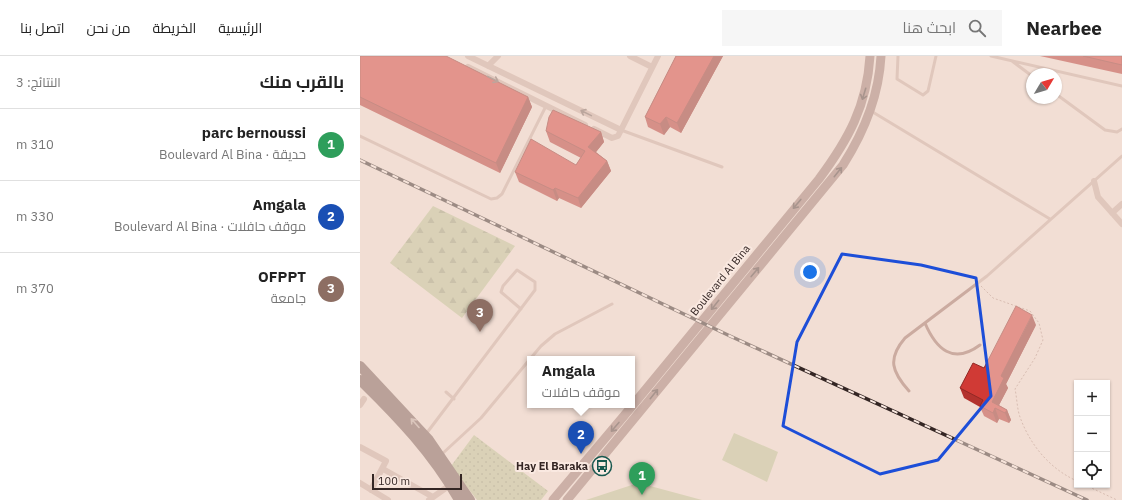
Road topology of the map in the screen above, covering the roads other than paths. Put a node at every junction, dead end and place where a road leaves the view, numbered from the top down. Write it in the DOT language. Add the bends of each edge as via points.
graph roads {
  1 [pos="468,56"];
  2 [pos="498,56"];
  3 [pos="630,56"];
  4 [pos="658,56"];
  5 [pos="870,56"];
  6 [pos="881,56"];
  7 [pos="898,56"];
  8 [pos="936,56"];
  9 [pos="991,56"];
  10 [pos="1010,60"];
  11 [pos="459,63"];
  12 [pos="488,66"];
  13 [pos="652,67"];
  14 [pos="1026,72"];
  15 [pos="1122,86"];
  16 [pos="1062,98"];
  17 [pos="546,106"];
  18 [pos="870,110"];
  19 [pos="1122,129"];
  20 [pos="619,133"];
  21 [pos="360,136"];
  22 [pos="1122,156"];
  23 [pos="722,167"];
  24 [pos="1094,181"];
  25 [pos="1122,204"];
  26 [pos="1112,213"];
  27 [pos="1050,219"];
  28 [pos="1122,224"];
  29 [pos="612,304"];
  30 [pos="521,309"];
  31 [pos="925,323"];
  32 [pos="980,345"];
  33 [pos="532,356"];
  34 [pos="527,363"];
  35 [pos="360,366"];
  36 [pos="360,380"];
  37 [pos="908,391"];
  38 [pos="446,392"];
  39 [pos="364,399"];
  40 [pos="454,399"];
  41 [pos="635,404"];
  42 [pos="360,405"];
  43 [pos="631,408"];
  44 [pos="425,435"];
  45 [pos="360,448"];
  46 [pos="437,458"];
  47 [pos="383,469"];
  48 [pos="360,483"];
  49 [pos="450,485"];
  50 [pos="371,490"];
  51 [pos="431,498"];
  52 [pos="383,499"];
  53 [pos="459,500"];
  54 [pos="470,500"];
  55 [pos="553,500"];
  56 [pos="567,500"];
  1 -- 12 [label="street"];
  2 -- 12 [label="street"];
  3 -- 13 [label="street"];
  4 -- 13 [label="street"];
  5 -- 41 [label="main road, Boulevard Al Bina, one-way" via="868,80 859,111 838,154"];
  6 -- 18 [label="main road, Boulevard Al Bina" via="877,87"];
  7 -- 8 [label="lane" via="897,79 923,95 928,92"];
  9 -- 10 [label="lane"];
  10 -- 14 [label="lane"];
  10 -- 15 [label="lane"];
  11 -- 17 [label="street, one-way"];
  20 -- 12 [label="street, one-way"];
  13 -- 20 [label="street"];
  16 -- 19 [label="lane" via="1105,130 1117,132"];
  17 -- 20 [label="street" via="612,138"];
  17 -- 21 [label="lane" via="502,194 495,199"];
  18 -- 27 [label="lane"];
  56 -- 18 [label="main road, Boulevard Al Bina, one-way" via="844,165 858,141"];
  20 -- 23 [label="lane"];
  22 -- 24 [label="lane"];
  24 -- 26 [label="street" via="1098,197"];
  24 -- 27 [label="lane"];
  25 -- 26 [label="street"];
  26 -- 28 [label="street"];
  27 -- 31 [label="lane" via="978,283"];
  29 -- 33 [label="lane" via="555,334"];
  30 -- 30 [label="lane" via="536,286 517,270 501,292"];
  30 -- 40 [label="lane"];
  31 -- 32 [label="lane" via="930,336 946,352 959,355 970,352"];
  31 -- 37 [label="lane" via="895,349 893,366 897,377"];
  34 -- 46 [label="lane" via="481,418"];
  44 -- 35 [label="main road, one-way"];
  36 -- 46 [label="main road"];
  38 -- 40 [label="lane"];
  39 -- 42 [label="street"];
  40 -- 44 [label="lane"];
  43 -- 55 [label="main road, Boulevard Al Bina, one-way"];
  44 -- 46 [label="main road"];
  45 -- 47 [label="street" via="385,459"];
  46 -- 49 [label="main road"];
  46 -- 54 [label="main road"];
  47 -- 50 [label="street"];
  47 -- 51 [label="street"];
  48 -- 50 [label="street"];
  49 -- 51 [label="street"];
  49 -- 53 [label="main road"];
  50 -- 52 [label="street"];
}
